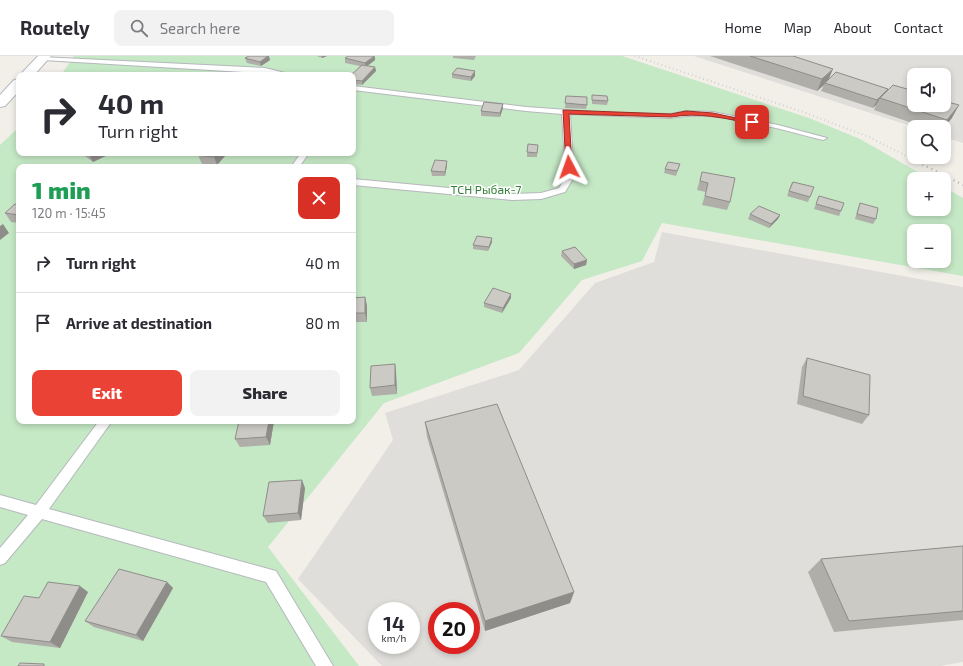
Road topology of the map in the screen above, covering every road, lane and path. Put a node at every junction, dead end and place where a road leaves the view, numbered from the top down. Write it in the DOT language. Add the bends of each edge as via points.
graph roads {
  1 [pos="44,57"];
  2 [pos="30,72"];
  3 [pos="275,72"];
  4 [pos="16,86"];
  5 [pos="356,89"];
  6 [pos="0,103"];
  7 [pos="566,112"];
  8 [pos="823,138"];
  9 [pos="356,182"];
  10 [pos="104,424"];
  11 [pos="0,501"];
  12 [pos="39,512"];
  13 [pos="0,558"];
  14 [pos="325,666"];
  1 -- 2 [label="main road"];
  1 -- 3 [label="lane"];
  4 -- 6 [label="main road"];
  5 -- 7 [label="lane"];
  7 -- 8 [label="lane" via="671,116 686,113 713,114"];
  7 -- 9 [label="lane" via="570,177 562,190 541,196 512,197"];
  10 -- 12 [label="lane"];
  11 -- 12 [label="lane"];
  12 -- 13 [label="lane"];
  12 -- 14 [label="lane" via="271,576"];
}
